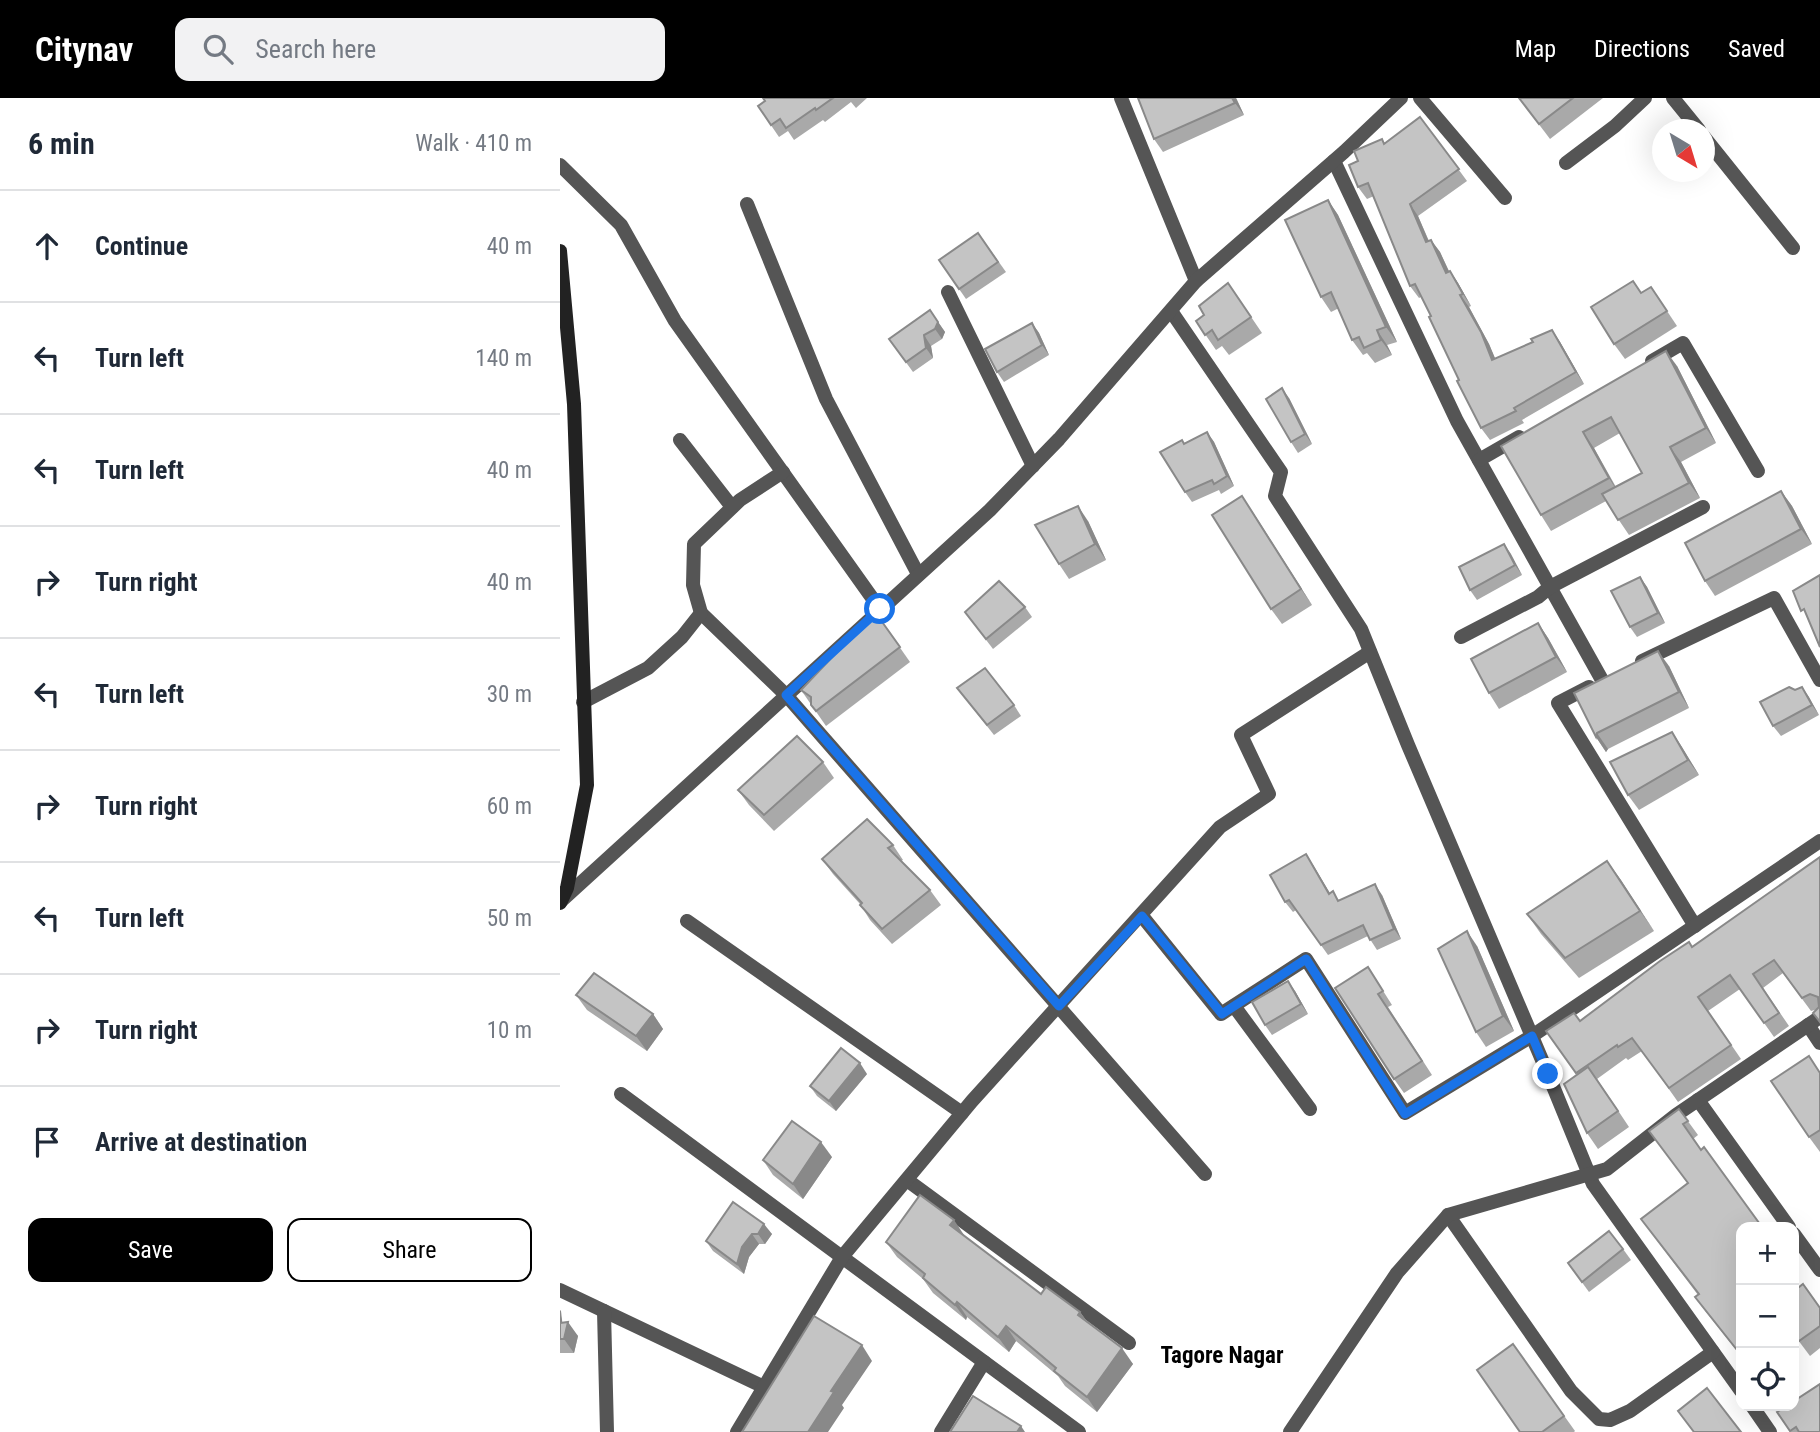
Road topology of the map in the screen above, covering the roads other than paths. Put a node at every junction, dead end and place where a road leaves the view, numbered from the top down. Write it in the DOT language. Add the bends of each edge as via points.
graph roads {
  1 [pos="1402,98"];
  2 [pos="1420,98"];
  3 [pos="1645,98"];
  4 [pos="1674,98"];
  5 [pos="1126,100"];
  6 [pos="1690,119"];
  7 [pos="1715,151"];
  8 [pos="1334,161"];
  9 [pos="1566,163"];
  10 [pos="560,165"];
  11 [pos="1505,198"];
  12 [pos="747,204"];
  13 [pos="1793,248"];
  14 [pos="560,251"];
  15 [pos="1196,281"];
  16 [pos="948,292"];
  17 [pos="1171,311"];
  18 [pos="1635,371"];
  19 [pos="1527,432"];
  20 [pos="680,440"];
  21 [pos="1479,460"];
  22 [pos="1033,466"];
  23 [pos="1758,471"];
  24 [pos="783,472"];
  25 [pos="732,507"];
  26 [pos="1703,507"];
  27 [pos="918,574"];
  28 [pos="1550,587"];
  29 [pos="880,609"];
  30 [pos="701,613"];
  31 [pos="1461,637"];
  32 [pos="1370,652"];
  33 [pos="1614,674"];
  34 [pos="1820,680"];
  35 [pos="786,695"];
  36 [pos="583,702"];
  37 [pos="1820,841"];
  38 [pos="560,902"];
  39 [pos="1142,916"];
  40 [pos="687,921"];
  41 [pos="1695,926"];
  42 [pos="1059,1006"];
  43 [pos="1234,1006"];
  44 [pos="1814,1021"];
  45 [pos="1532,1036"];
  46 [pos="1820,1043"];
  47 [pos="621,1094"];
  48 [pos="1698,1100"];
  49 [pos="1310,1109"];
  50 [pos="962,1112"];
  51 [pos="1205,1174"];
  52 [pos="1589,1175"];
  53 [pos="907,1180"];
  54 [pos="1448,1215"];
  55 [pos="1785,1222"];
  56 [pos="1799,1241"];
  57 [pos="842,1258"];
  58 [pos="1820,1270"];
  59 [pos="560,1290"];
  60 [pos="604,1311"];
  61 [pos="1129,1343"];
  62 [pos="1713,1352"];
  63 [pos="984,1362"];
  64 [pos="1736,1384"];
  65 [pos="764,1387"];
  66 [pos="1755,1411"];
  67 [pos="607,1432"];
  68 [pos="737,1432"];
  69 [pos="941,1432"];
  70 [pos="1079,1432"];
  71 [pos="1290,1432"];
  72 [pos="1770,1432"];
  1 -- 8 [label="street"];
  2 -- 11 [label="street"];
  3 -- 9 [label="street"];
  4 -- 6 [label="street"];
  5 -- 15 [label="street"];
  7 -- 13 [label="street"];
  8 -- 15 [label="street"];
  8 -- 21 [label="street"];
  10 -- 24 [label="street" via="621,225 675,321"];
  12 -- 27 [label="street" via="826,399"];
  14 -- 36 [label="street" via="574,404"];
  15 -- 17 [label="street"];
  16 -- 22 [label="street"];
  17 -- 22 [label="street"];
  17 -- 32 [label="street" via="1281,472 1275,496 1361,629"];
  18 -- 23 [label="street" via="1684,343"];
  19 -- 21 [label="street"];
  20 -- 25 [label="street"];
  21 -- 28 [label="street"];
  22 -- 27 [label="street"];
  24 -- 25 [label="street"];
  24 -- 29 [label="street"];
  25 -- 30 [label="street" via="694,544 693,585"];
  26 -- 28 [label="street"];
  27 -- 29 [label="street"];
  28 -- 31 [label="street"];
  28 -- 33 [label="street"];
  29 -- 35 [label="street"];
  30 -- 35 [label="street"];
  30 -- 36 [label="street" via="648,668"];
  32 -- 39 [label="street" via="1241,735 1269,794 1220,827"];
  32 -- 45 [label="street"];
  33 -- 34 [label="street" via="1774,598"];
  33 -- 41 [label="street" via="1558,703"];
  35 -- 38 [label="street"];
  35 -- 42 [label="street"];
  36 -- 38 [label="street" via="587,785 567,888"];
  37 -- 41 [label="street"];
  39 -- 42 [label="street"];
  39 -- 43 [label="street" via="1222,1014"];
  40 -- 50 [label="street"];
  41 -- 45 [label="street"];
  42 -- 50 [label="street"];
  42 -- 51 [label="street"];
  43 -- 45 [label="street" via="1306,959 1405,1114"];
  43 -- 49 [label="street"];
  44 -- 46 [label="street"];
  44 -- 48 [label="street"];
  45 -- 52 [label="street"];
  47 -- 57 [label="street"];
  48 -- 52 [label="street" via="1607,1169"];
  48 -- 55 [label="street"];
  50 -- 53 [label="street"];
  52 -- 54 [label="street"];
  52 -- 62 [label="street"];
  53 -- 57 [label="street"];
  53 -- 61 [label="street"];
  54 -- 62 [label="street" via="1571,1391 1599,1419 1610,1420 1630,1411"];
  54 -- 71 [label="street" via="1397,1273"];
  56 -- 58 [label="street"];
  57 -- 63 [label="street"];
  57 -- 65 [label="street"];
  59 -- 60 [label="street"];
  60 -- 65 [label="street"];
  60 -- 67 [label="street"];
  62 -- 64 [label="street"];
  63 -- 69 [label="street"];
  63 -- 70 [label="street"];
  65 -- 68 [label="street"];
  66 -- 72 [label="street"];
}
